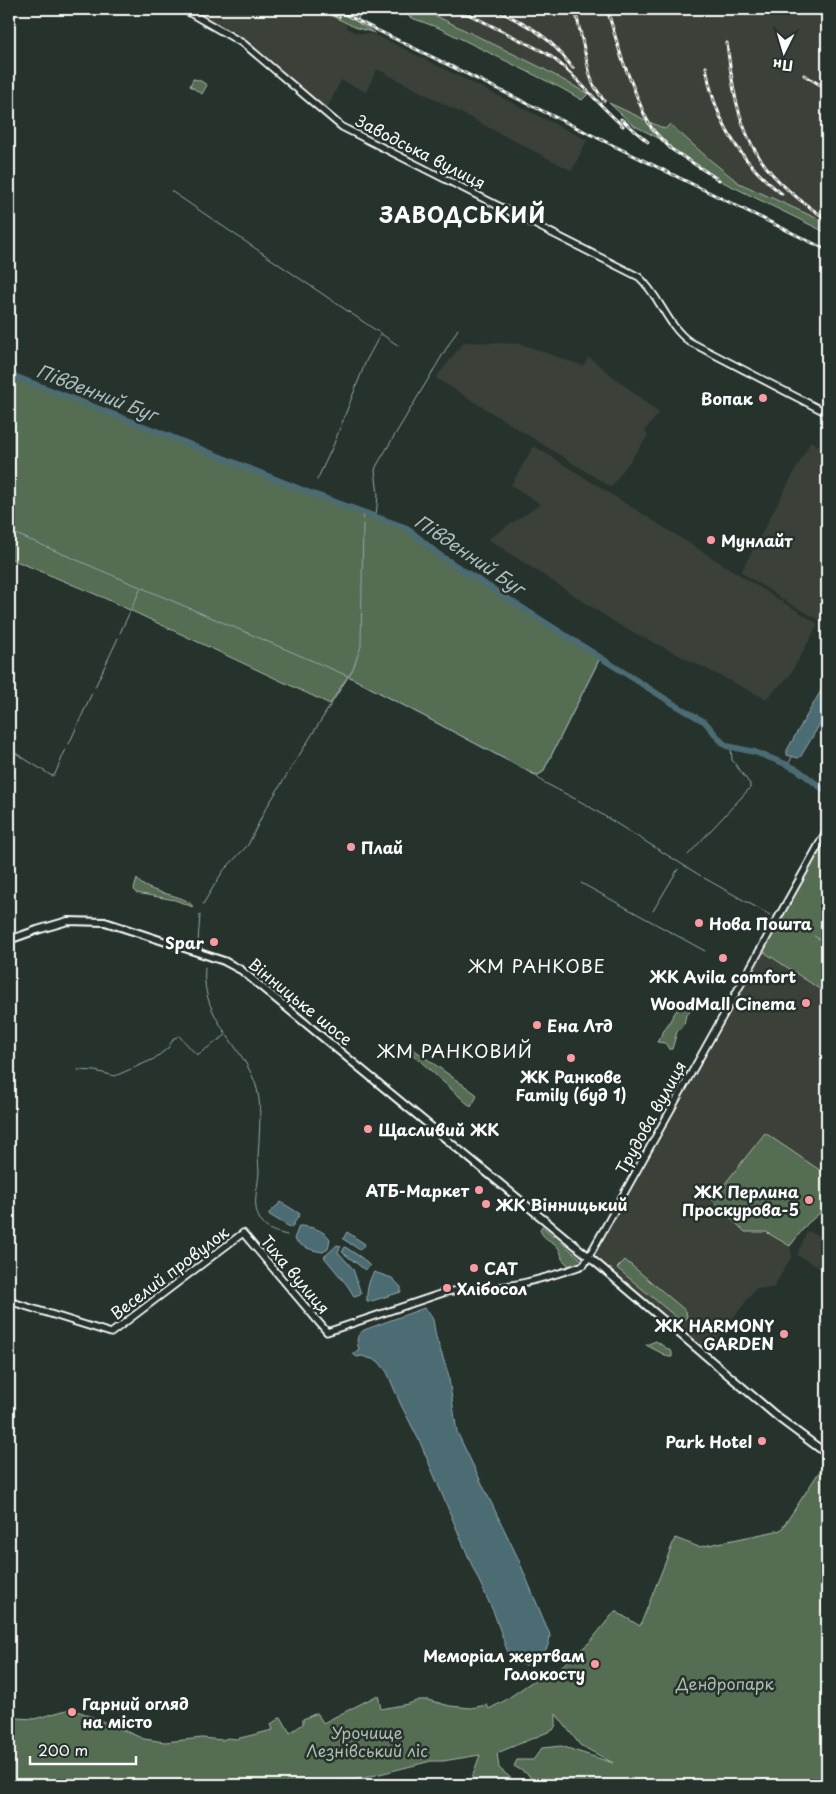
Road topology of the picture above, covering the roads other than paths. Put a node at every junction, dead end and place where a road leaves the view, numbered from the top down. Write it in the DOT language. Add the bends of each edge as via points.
graph roads {
  1 [pos="184,9"];
  2 [pos="827,413"];
  3 [pos="827,830"];
  4 [pos="9,940"];
  5 [pos="243,1234"];
  6 [pos="588,1256"];
  7 [pos="9,1301"];
  8 [pos="327,1332"];
  9 [pos="827,1454"];
  1 -- 2 [label="street, Заводська вулиця" via="244,44 342,127 639,277 647,284 679,335"];
  3 -- 6 [label="street, Трудова вулиця"];
  4 -- 6 [label="main road, Вінницьке шосе" via="68,921 105,922 236,966"];
  5 -- 7 [label="street, Веселий провулок" via="111,1333"];
  5 -- 8 [label="street, Тиха вулиця"];
  6 -- 8 [label="street, Трудова вулиця" via="584,1265 567,1271 512,1286 446,1292"];
  6 -- 9 [label="main road, Вінницьке шосе" via="780,1419"];
}
